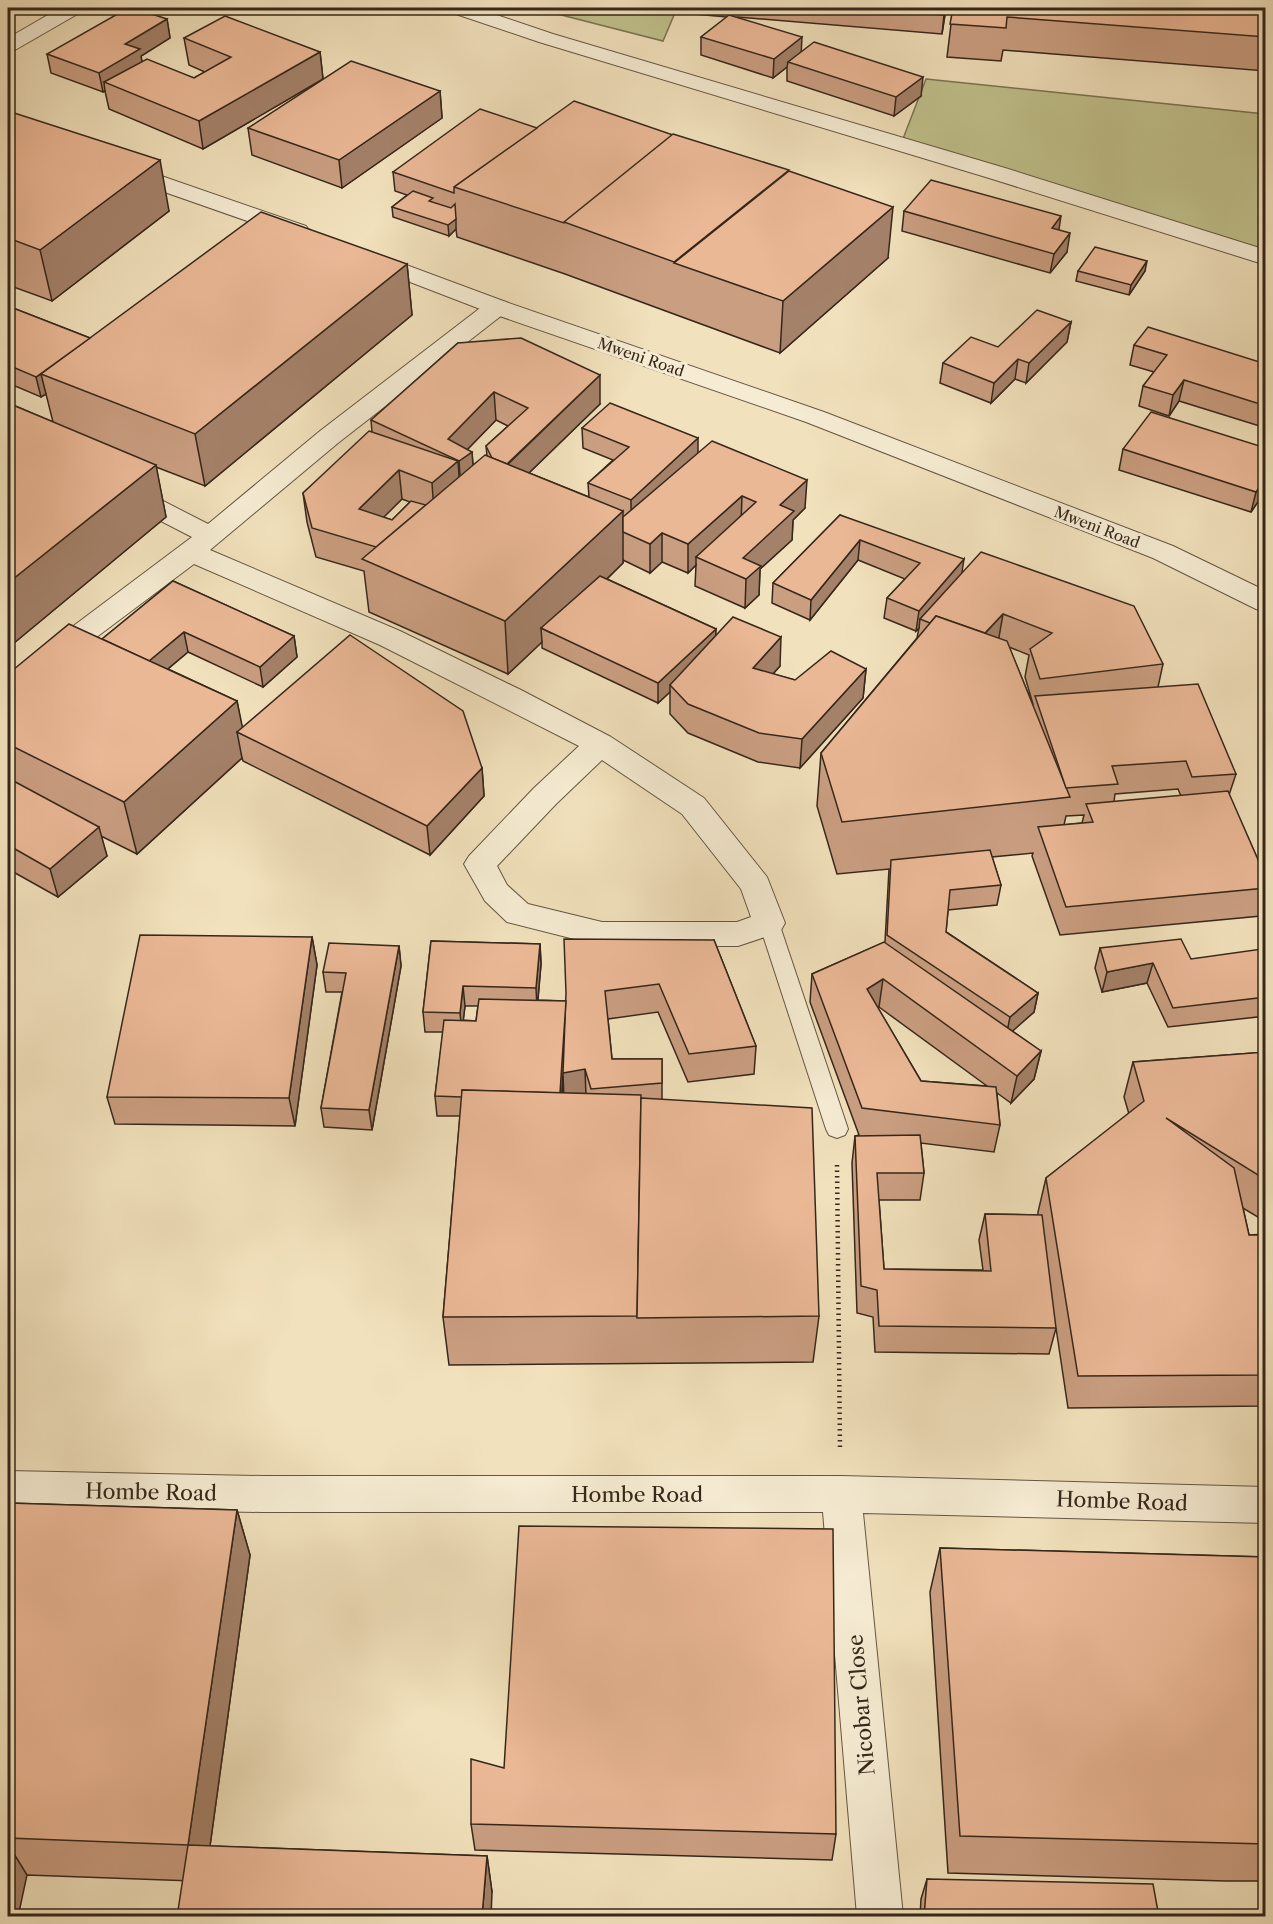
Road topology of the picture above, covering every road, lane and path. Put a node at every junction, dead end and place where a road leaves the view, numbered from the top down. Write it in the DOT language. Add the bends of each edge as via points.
graph roads {
  1 [pos="74,8"];
  2 [pos="457,8"];
  3 [pos="8,46"];
  4 [pos="102,163"];
  5 [pos="1266,258"];
  6 [pos="497,308"];
  7 [pos="103,480"];
  8 [pos="200,544"];
  9 [pos="1266,603"];
  10 [pos="8,689"];
  11 [pos="600,744"];
  12 [pos="769,922"];
  13 [pos="837,1129"];
  14 [pos="8,1489"];
  15 [pos="841,1494"];
  16 [pos="1266,1505"];
  17 [pos="880,1917"];
  1 -- 3 [label="street"];
  2 -- 5 [label="street"];
  4 -- 6 [label="street, Mweni Road" via="250,213"];
  6 -- 8 [label="street" via="329,437"];
  6 -- 9 [label="street, Mweni Road" via="815,417 1163,552"];
  7 -- 8 [label="street"];
  8 -- 10 [label="street"];
  8 -- 11 [label="street"];
  11 -- 12 [label="street" via="693,806 756,885"];
  11 -- 12 [label="street" via="480,864 496,893 518,914 602,934 738,934"];
  12 -- 13 [label="lane"];
  13 -- 15 [label="path"];
  14 -- 15 [label="street, Hombe Road" via="262,1494"];
  15 -- 16 [label="street, Hombe Road"];
  15 -- 17 [label="street, Nicobar Close"];
}
